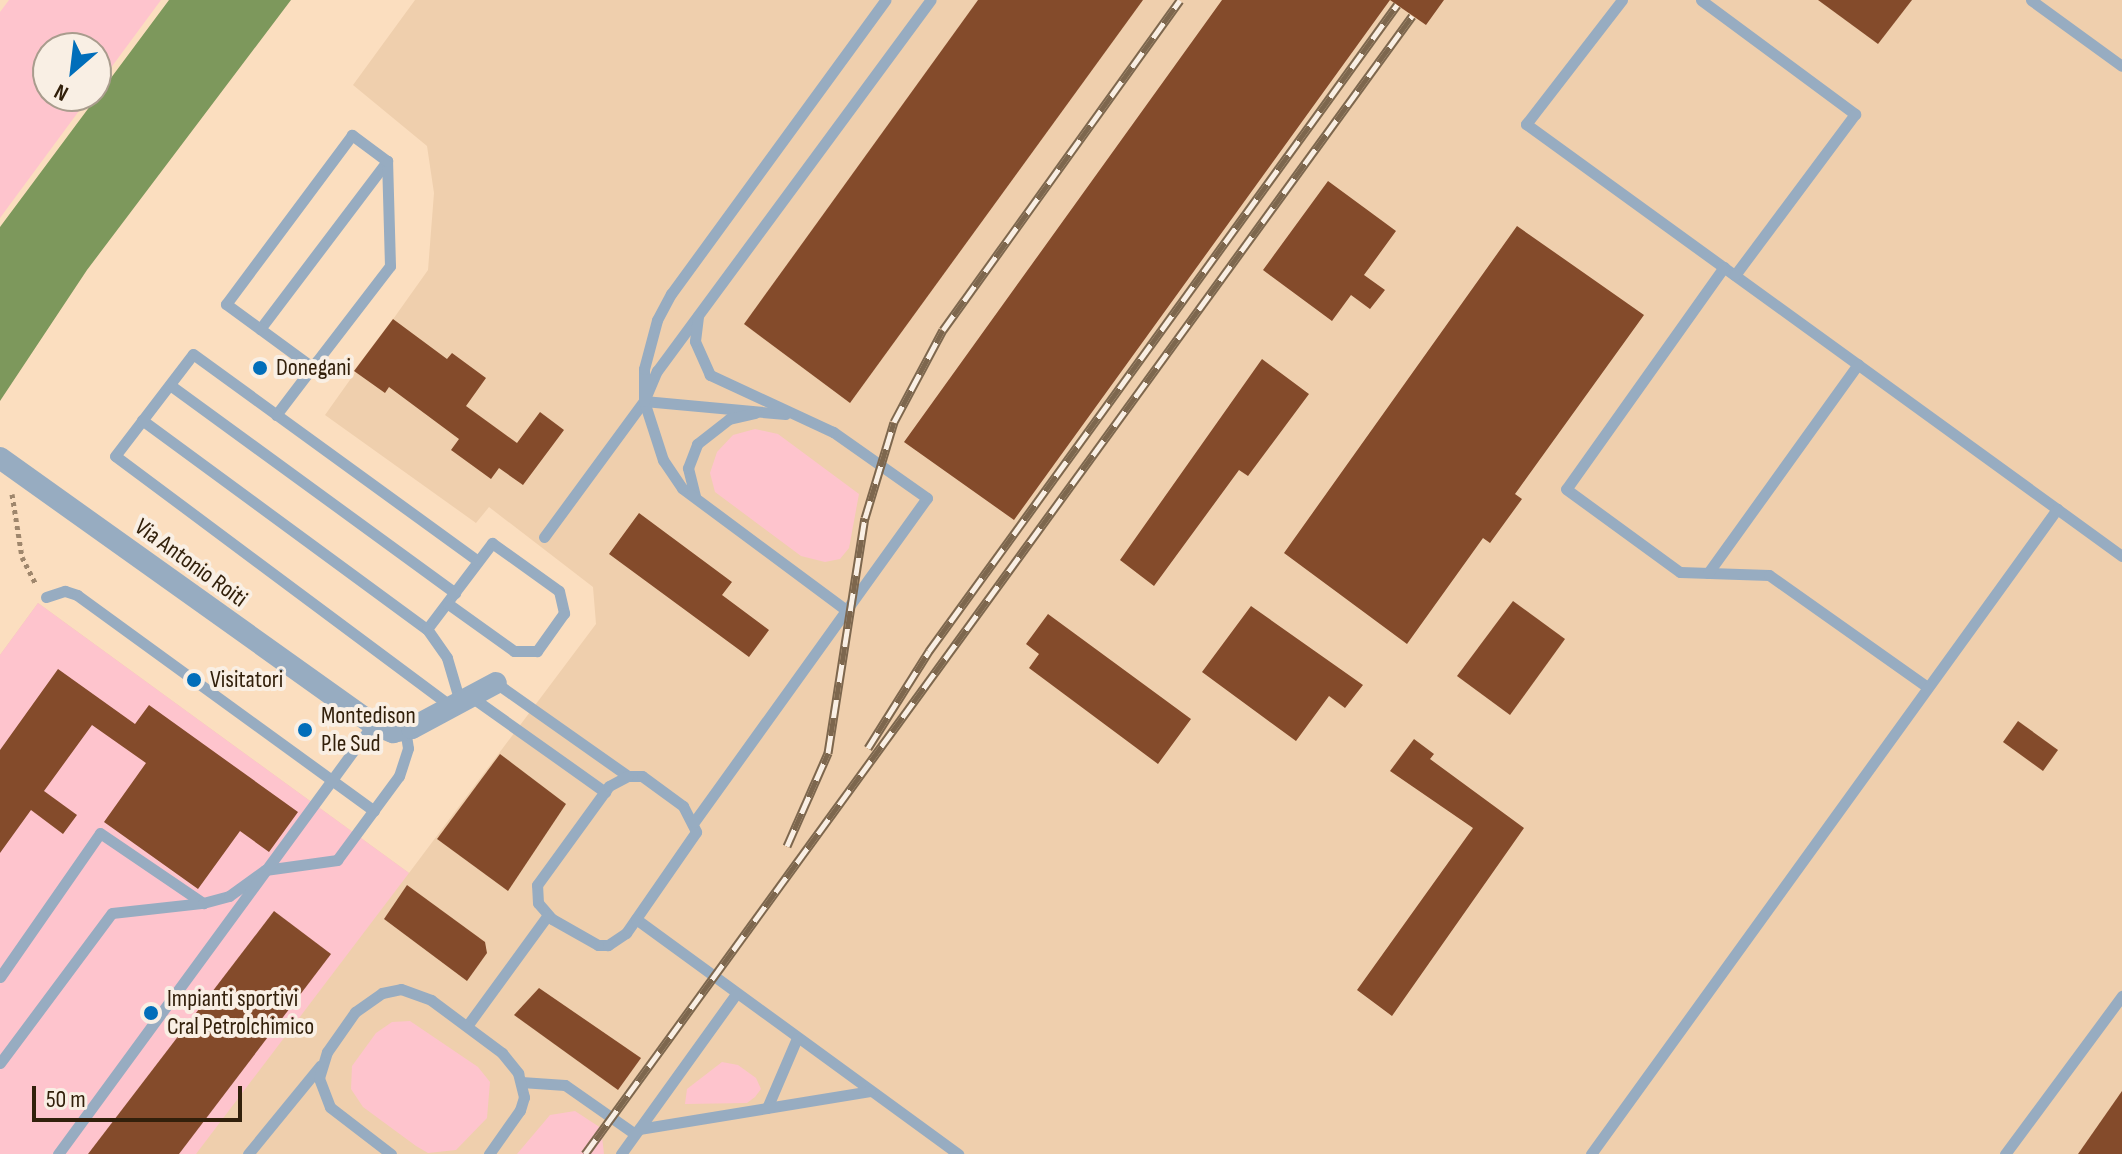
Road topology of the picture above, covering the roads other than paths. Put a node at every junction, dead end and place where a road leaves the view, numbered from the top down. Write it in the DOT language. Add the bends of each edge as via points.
graph roads {
  1 [pos="885,0"];
  2 [pos="931,0"];
  3 [pos="1622,0"];
  4 [pos="1701,0"];
  5 [pos="2031,0"];
  6 [pos="2122,66"];
  7 [pos="387,161"];
  8 [pos="1724,267"];
  9 [pos="1735,275"];
  10 [pos="698,316"];
  11 [pos="260,329"];
  12 [pos="315,364"];
  13 [pos="1858,364"];
  14 [pos="170,385"];
  15 [pos="644,401"];
  16 [pos="767,410"];
  17 [pos="276,415"];
  18 [pos="801,418"];
  19 [pos="142,420"];
  20 [pos="5,462"];
  21 [pos="702,506"];
  22 [pos="2057,509"];
  23 [pos="544,537"];
  24 [pos="2122,556"];
  25 [pos="478,561"];
  26 [pos="1708,573"];
  27 [pos="455,593"];
  28 [pos="46,597"];
  29 [pos="447,603"];
  30 [pos="846,610"];
  31 [pos="427,629"];
  32 [pos="496,683"];
  33 [pos="1927,687"];
  34 [pos="461,702"];
  35 [pos="373,724"];
  36 [pos="405,730"];
  37 [pos="628,776"];
  38 [pos="331,780"];
  39 [pos="605,792"];
  40 [pos="374,811"];
  41 [pos="694,822"];
  42 [pos="265,870"];
  43 [pos="203,903"];
  44 [pos="548,915"];
  45 [pos="636,919"];
  46 [pos="0,977"];
  47 [pos="736,994"];
  48 [pos="2122,996"];
  49 [pos="467,1026"];
  50 [pos="797,1038"];
  51 [pos="0,1063"];
  52 [pos="320,1066"];
  53 [pos="521,1082"];
  54 [pos="870,1091"];
  55 [pos="767,1108"];
  56 [pos="637,1132"];
  57 [pos="58,1154"];
  58 [pos="248,1154"];
  59 [pos="391,1154"];
  60 [pos="489,1154"];
  61 [pos="621,1154"];
  62 [pos="958,1154"];
  63 [pos="1591,1154"];
  64 [pos="2005,1154"];
  1 -- 15 [label="lane" via="671,294 646,355"];
  2 -- 10 [label="lane"];
  3 -- 8 [label="lane" via="1526,124"];
  4 -- 9 [label="lane" via="1855,114"];
  5 -- 6 [label="lane"];
  7 -- 11 [label="lane"];
  7 -- 11 [label="lane" via="352,135 226,304"];
  7 -- 12 [label="lane" via="390,266"];
  8 -- 9 [label="lane"];
  8 -- 26 [label="lane" via="1566,489 1680,572"];
  9 -- 13 [label="lane"];
  10 -- 15 [label="lane" via="657,371"];
  10 -- 18 [label="lane" via="695,341 710,375"];
  11 -- 12 [label="lane"];
  12 -- 17 [label="lane"];
  13 -- 22 [label="lane"];
  13 -- 26 [label="lane"];
  14 -- 17 [label="lane" via="193,354"];
  14 -- 19 [label="lane"];
  14 -- 27 [label="lane"];
  15 -- 16 [label="lane"];
  15 -- 21 [label="lane" via="670,474"];
  15 -- 23 [label="lane"];
  16 -- 18 [label="lane"];
  16 -- 21 [label="lane" via="729,419 697,444 688,479"];
  17 -- 25 [label="lane"];
  18 -- 30 [label="lane" via="845,440 927,498"];
  19 -- 31 [label="lane"];
  19 -- 34 [label="lane" via="115,456 399,667"];
  20 -- 35 [label="street, Via Antonio Roiti"];
  21 -- 30 [label="lane"];
  22 -- 24 [label="lane"];
  22 -- 33 [label="lane"];
  25 -- 27 [label="lane"];
  25 -- 29 [label="lane" via="492,543 559,591 564,613 537,651 514,651"];
  26 -- 33 [label="lane" via="1769,575"];
  27 -- 29 [label="lane"];
  28 -- 38 [label="lane" via="65,591 77,595"];
  29 -- 31 [label="lane"];
  30 -- 41 [label="lane"];
  31 -- 34 [label="lane" via="447,658"];
  32 -- 34 [label="street"];
  32 -- 37 [label="lane"];
  33 -- 63 [label="lane"];
  34 -- 36 [label="street"];
  34 -- 39 [label="lane"];
  35 -- 36 [label="street" via="393,732"];
  35 -- 38 [label="lane"];
  36 -- 40 [label="lane" via="406,761"];
  37 -- 39 [label="lane"];
  37 -- 41 [label="lane" via="650,780"];
  38 -- 40 [label="lane"];
  38 -- 42 [label="lane"];
  39 -- 44 [label="lane" via="537,885 538,903"];
  40 -- 42 [label="lane" via="330,864"];
  41 -- 45 [label="lane" via="691,843"];
  42 -- 43 [label="lane" via="229,896"];
  42 -- 57 [label="lane"];
  43 -- 46 [label="lane" via="100,833"];
  43 -- 51 [label="lane" via="112,913"];
  44 -- 45 [label="lane" via="575,936 598,945 617,941"];
  44 -- 49 [label="lane"];
  45 -- 47 [label="lane"];
  47 -- 50 [label="lane"];
  47 -- 56 [label="lane"];
  48 -- 64 [label="lane"];
  49 -- 52 [label="lane" via="415,991 382,993 355,1012"];
  49 -- 53 [label="lane" via="502,1053"];
  50 -- 54 [label="lane"];
  50 -- 55 [label="lane"];
  52 -- 58 [label="lane"];
  52 -- 59 [label="lane" via="320,1086 330,1107"];
  53 -- 56 [label="lane" via="565,1085"];
  53 -- 60 [label="lane" via="520,1110"];
  54 -- 55 [label="lane"];
  54 -- 62 [label="lane"];
  55 -- 56 [label="lane"];
  56 -- 61 [label="lane"];
}
